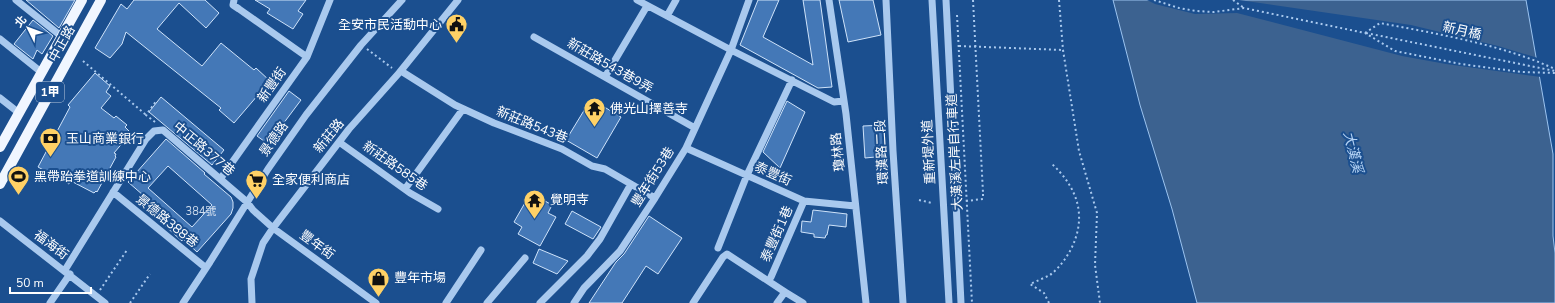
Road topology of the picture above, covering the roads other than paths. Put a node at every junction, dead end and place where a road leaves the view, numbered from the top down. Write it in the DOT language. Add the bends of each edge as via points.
graph roads {
  1 [pos="16,0"];
  2 [pos="82,0"];
  3 [pos="101,0"];
  4 [pos="330,0"];
  5 [pos="402,0"];
  6 [pos="458,0"];
  7 [pos="637,0"];
  8 [pos="676,0"];
  9 [pos="749,0"];
  10 [pos="828,0"];
  11 [pos="886,0"];
  12 [pos="932,0"];
  13 [pos="946,0"];
  14 [pos="231,2"];
  15 [pos="647,6"];
  16 [pos="667,16"];
  17 [pos="61,36"];
  18 [pos="534,37"];
  19 [pos="0,39"];
  20 [pos="731,50"];
  21 [pos="306,57"];
  22 [pos="41,72"];
  23 [pos="400,72"];
  24 [pos="605,77"];
  25 [pos="792,80"];
  26 [pos="0,98"];
  27 [pos="843,101"];
  28 [pos="463,109"];
  29 [pos="19,113"];
  30 [pos="695,128"];
  31 [pos="339,142"];
  32 [pos="0,147"];
  33 [pos="686,148"];
  34 [pos="747,175"];
  35 [pos="221,178"];
  36 [pos="0,184"];
  37 [pos="631,184"];
  38 [pos="406,190"];
  39 [pos="113,192"];
  40 [pos="655,198"];
  41 [pos="804,201"];
  42 [pos="247,202"];
  43 [pos="856,206"];
  44 [pos="438,209"];
  45 [pos="0,221"];
  46 [pos="273,228"];
  47 [pos="718,248"];
  48 [pos="481,250"];
  49 [pos="525,258"];
  50 [pos="206,268"];
  51 [pos="67,272"];
  52 [pos="771,277"];
  53 [pos="785,292"];
  54 [pos="372,302"];
  55 [pos="50,303"];
  56 [pos="105,303"];
  57 [pos="183,303"];
  58 [pos="252,303"];
  59 [pos="446,303"];
  60 [pos="487,303"];
  61 [pos="540,303"];
  62 [pos="574,303"];
  63 [pos="693,303"];
  64 [pos="777,303"];
  65 [pos="803,303"];
  66 [pos="866,303"];
  67 [pos="903,303"];
  68 [pos="949,303"];
  69 [pos="962,303"];
  1 -- 17 [label="street"];
  2 -- 17 [label="main road, 中正路 / 1甲"];
  3 -- 36 [label="main road, 中正路 / 1甲"];
  4 -- 21 [label="street, 新豐街"];
  5 -- 42 [label="street, 景德路" via="361,45 306,115"];
  6 -- 23 [label="street, 新莊路"];
  7 -- 15 [label="street"];
  8 -- 16 [label="street"];
  9 -- 20 [label="street, 豐年街53巷"];
  10 -- 27 [label="street, 瓊林路"];
  11 -- 67 [label="street, 環漢路二段"];
  12 -- 68 [label="street, 重新堤外道"];
  13 -- 69 [label="street, 重新堤外道"];
  14 -- 21 [label="street"];
  15 -- 16 [label="street"];
  15 -- 24 [label="street"];
  16 -- 20 [label="street"];
  17 -- 22 [label="main road, 中正路 / 1甲"];
  18 -- 24 [label="street, 新莊路543巷9弄"];
  19 -- 22 [label="street"];
  20 -- 25 [label="street"];
  20 -- 30 [label="street, 豐年街53巷"];
  21 -- 35 [label="street, 新豐街"];
  22 -- 29 [label="main road, 中正路 / 1甲"];
  23 -- 28 [label="street, 新莊路543巷"];
  23 -- 31 [label="street, 新莊路"];
  24 -- 30 [label="street, 新莊路543巷9弄"];
  25 -- 27 [label="street" via="834,102"];
  25 -- 34 [label="street"];
  26 -- 29 [label="street"];
  27 -- 43 [label="street, 瓊林路"];
  28 -- 37 [label="street, 新莊路543巷" via="562,150 592,166 605,169"];
  28 -- 38 [label="street"];
  29 -- 32 [label="main road, 中正路 / 1甲"];
  30 -- 33 [label="street, 豐年街53巷"];
  31 -- 38 [label="street, 新莊路585巷"];
  31 -- 46 [label="street, 新莊路"];
  33 -- 34 [label="street, 泰豐街"];
  33 -- 40 [label="street, 豐年街53巷"];
  34 -- 41 [label="street, 泰豐街"];
  34 -- 47 [label="street"];
  35 -- 39 [label="street, 中正路377巷" via="163,130 154,132 146,139"];
  35 -- 42 [label="street, 中正路377巷"];
  37 -- 40 [label="street, 新莊路543巷"];
  37 -- 61 [label="street, 豐年街53巷" via="600,240"];
  38 -- 44 [label="street, 新莊路585巷"];
  39 -- 50 [label="street, 景德路388巷"];
  39 -- 51 [label="street"];
  40 -- 62 [label="street, 豐年街53巷" via="620,251 584,288"];
  41 -- 43 [label="street, 泰豐街"];
  41 -- 52 [label="street, 泰豐街1巷"];
  42 -- 46 [label="street, 豐年街"];
  42 -- 50 [label="street, 景德路"];
  43 -- 66 [label="street, 瓊林路"];
  45 -- 51 [label="street, 福海街"];
  46 -- 54 [label="street, 豐年街"];
  46 -- 58 [label="street, 新莊路" via="263,243 251,279"];
  48 -- 59 [label="street"];
  49 -- 60 [label="street"];
  50 -- 57 [label="street, 景德路"];
  51 -- 55 [label="street"];
  51 -- 56 [label="street, 福海街"];
  53 -- 63 [label="street" via="728,254 722,257"];
  53 -- 64 [label="street"];
  53 -- 65 [label="street"];
}
